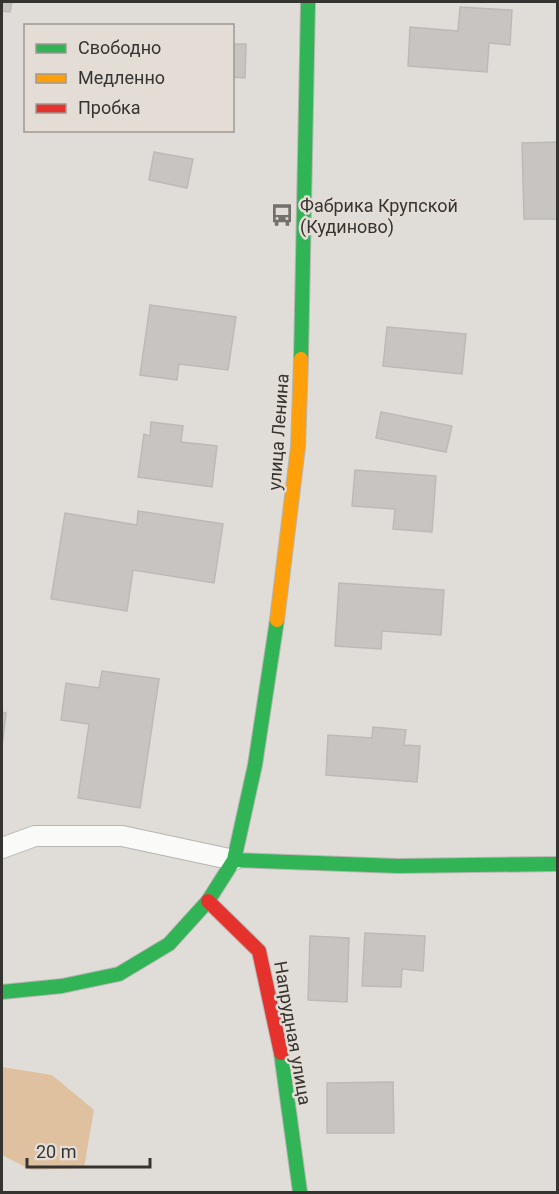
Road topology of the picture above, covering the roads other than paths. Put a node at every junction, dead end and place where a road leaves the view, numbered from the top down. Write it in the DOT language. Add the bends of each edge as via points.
graph roads {
  1 [pos="308,2"];
  2 [pos="2,848"];
  3 [pos="234,860"];
  4 [pos="558,864"];
  5 [pos="208,901"];
  6 [pos="2,992"];
  7 [pos="300,1192"];
  1 -- 3 [label="main road, улица Ленина" via="305,246 297,447 255,765"];
  2 -- 3 [label="lane" via="35,836 122,836"];
  3 -- 4 [label="main road" via="398,866"];
  3 -- 5 [label="main road, улица Ленина"];
  5 -- 6 [label="main road, улица Ленина" via="169,944 119,974 62,986"];
  5 -- 7 [label="main road, Напрудная улица" via="259,951 278,1033"];
}
